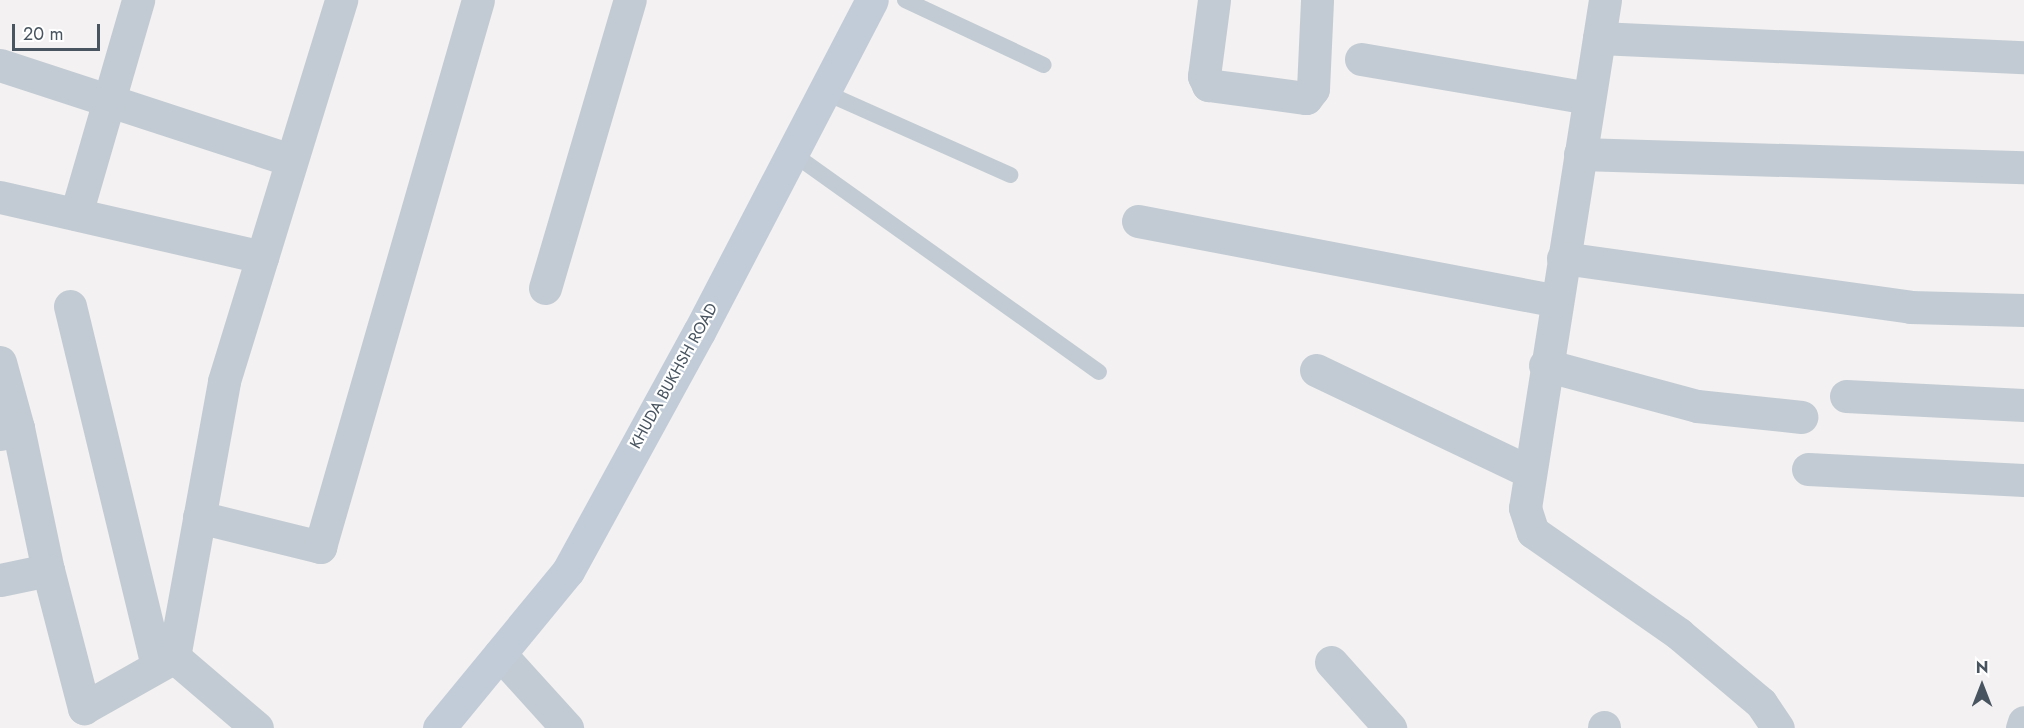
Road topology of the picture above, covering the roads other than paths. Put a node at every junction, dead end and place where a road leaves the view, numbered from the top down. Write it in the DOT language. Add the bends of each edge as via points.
graph roads {
  1 [pos="138,0"];
  2 [pos="340,0"];
  3 [pos="478,0"];
  4 [pos="630,0"];
  5 [pos="872,0"];
  6 [pos="905,0"];
  7 [pos="1214,0"];
  8 [pos="1317,0"];
  9 [pos="1605,0"];
  10 [pos="1599,38"];
  11 [pos="2024,57"];
  12 [pos="1361,59"];
  13 [pos="0,65"];
  14 [pos="1044,65"];
  15 [pos="824,92"];
  16 [pos="1589,98"];
  17 [pos="109,101"];
  18 [pos="792,153"];
  19 [pos="1580,154"];
  20 [pos="291,160"];
  21 [pos="2024,167"];
  22 [pos="1010,175"];
  23 [pos="0,197"];
  24 [pos="76,214"];
  25 [pos="1138,221"];
  26 [pos="262,257"];
  27 [pos="1563,258"];
  28 [pos="545,288"];
  29 [pos="1556,301"];
  30 [pos="70,306"];
  31 [pos="2024,310"];
  32 [pos="0,362"];
  33 [pos="1545,365"];
  34 [pos="1316,370"];
  35 [pos="1099,372"];
  36 [pos="1846,396"];
  37 [pos="2024,405"];
  38 [pos="1801,417"];
  39 [pos="9,431"];
  40 [pos="1808,469"];
  41 [pos="1528,471"];
  42 [pos="2024,480"];
  43 [pos="199,517"];
  44 [pos="48,570"];
  45 [pos="0,580"];
  46 [pos="500,654"];
  47 [pos="166,661"];
  48 [pos="1331,662"];
  49 [pos="2024,722"];
  50 [pos="257,728"];
  51 [pos="439,728"];
  52 [pos="567,728"];
  53 [pos="1390,728"];
  54 [pos="1778,728"];
  55 [pos="2022,728"];
  1 -- 17 [label="street"];
  2 -- 20 [label="street"];
  3 -- 43 [label="street" via="320,547"];
  4 -- 28 [label="street"];
  5 -- 15 [label="street, KHUDA BUKHSH ROAD"];
  6 -- 14 [label="lane"];
  7 -- 8 [label="street" via="1204,76 1208,85 1306,98 1313,90"];
  9 -- 10 [label="street"];
  10 -- 11 [label="street"];
  10 -- 16 [label="street"];
  12 -- 16 [label="street"];
  13 -- 17 [label="street"];
  15 -- 18 [label="street, KHUDA BUKHSH ROAD"];
  15 -- 22 [label="lane"];
  16 -- 19 [label="street"];
  17 -- 20 [label="street"];
  17 -- 24 [label="street"];
  18 -- 35 [label="lane"];
  18 -- 46 [label="street, KHUDA BUKHSH ROAD" via="568,571"];
  19 -- 21 [label="street"];
  19 -- 27 [label="street"];
  20 -- 26 [label="street"];
  23 -- 24 [label="street"];
  24 -- 26 [label="street"];
  25 -- 29 [label="street"];
  26 -- 43 [label="street" via="224,381"];
  27 -- 29 [label="street"];
  27 -- 31 [label="street" via="1910,307"];
  29 -- 33 [label="street"];
  30 -- 47 [label="street"];
  32 -- 39 [label="street"];
  33 -- 38 [label="street" via="1696,406"];
  33 -- 41 [label="street"];
  34 -- 41 [label="street"];
  36 -- 37 [label="street"];
  39 -- 44 [label="street"];
  40 -- 42 [label="street"];
  41 -- 54 [label="street" via="1525,508 1533,532 1679,634 1761,703"];
  43 -- 47 [label="street"];
  44 -- 45 [label="street"];
  44 -- 47 [label="street" via="84,708"];
  46 -- 51 [label="street, KHUDA BUKHSH ROAD"];
  46 -- 52 [label="street"];
  47 -- 50 [label="street"];
  48 -- 53 [label="street"];
  49 -- 55 [label="street"];
}
